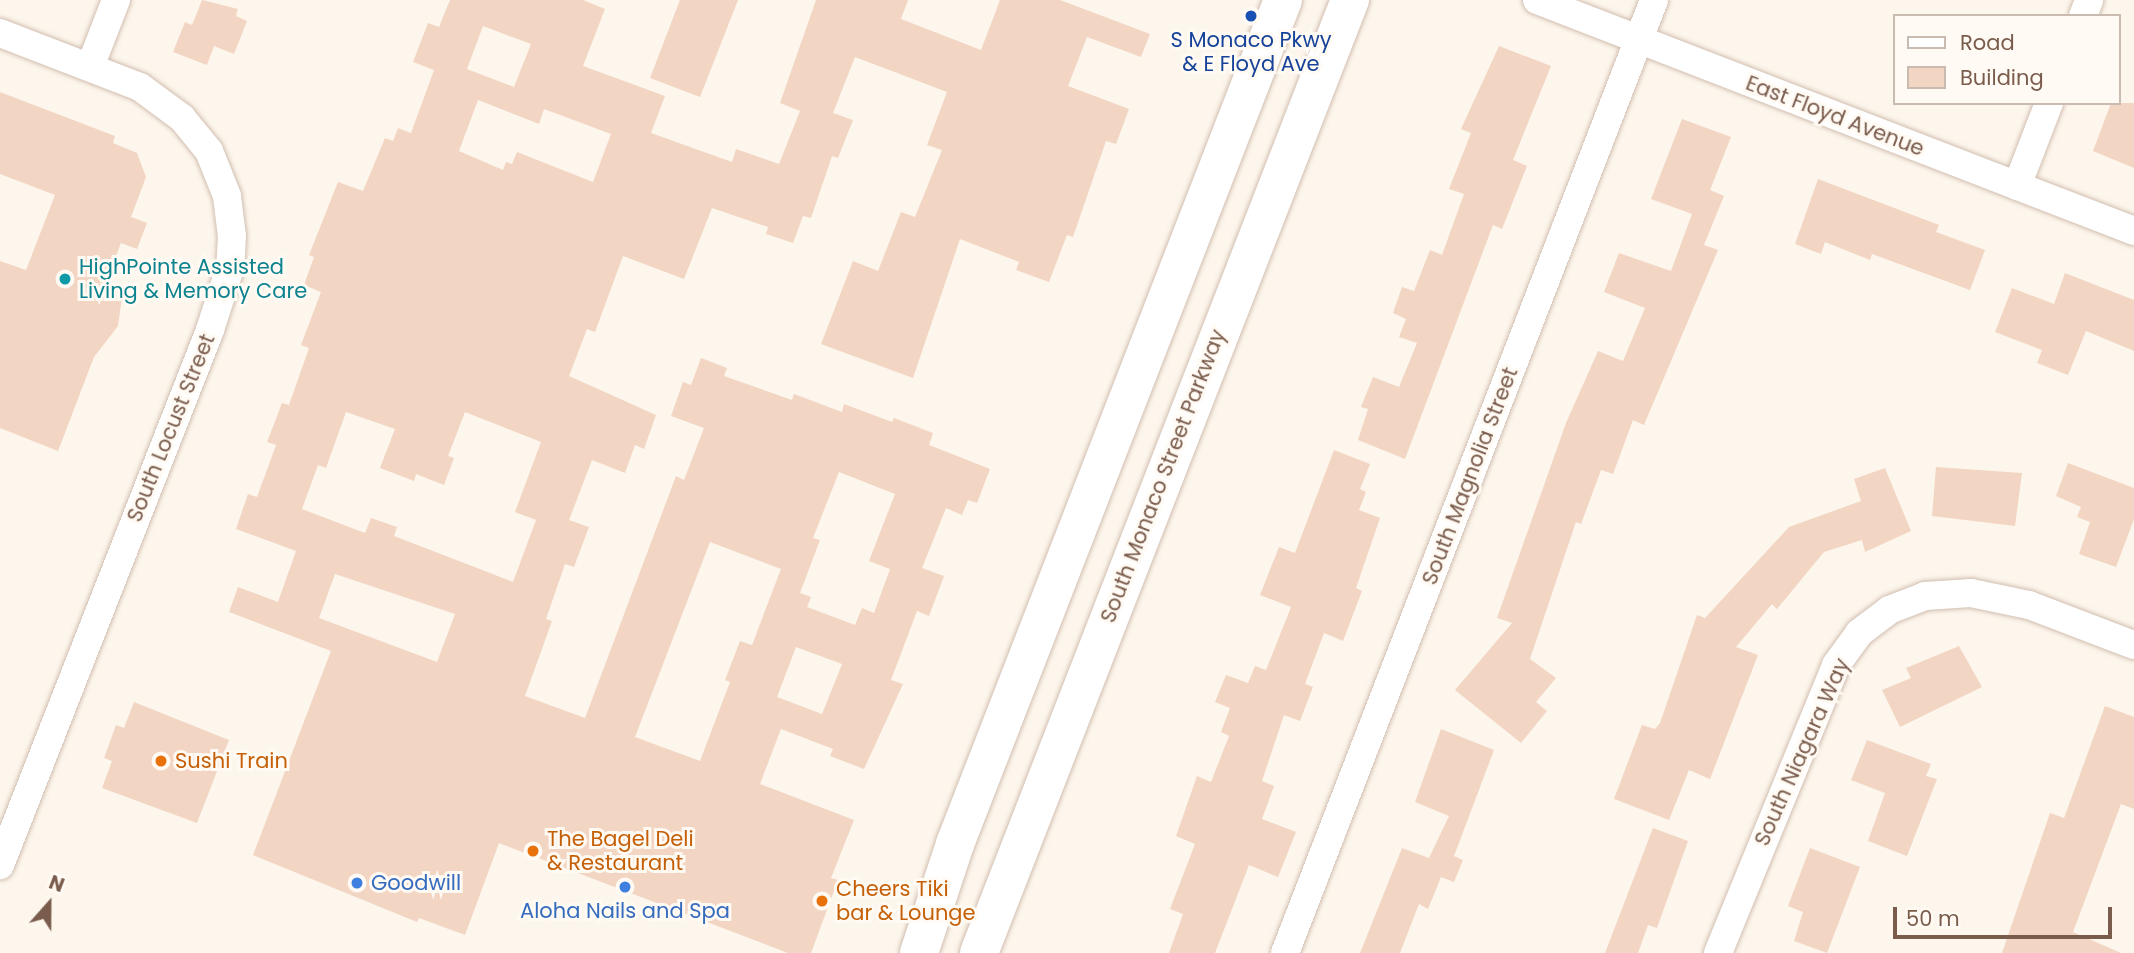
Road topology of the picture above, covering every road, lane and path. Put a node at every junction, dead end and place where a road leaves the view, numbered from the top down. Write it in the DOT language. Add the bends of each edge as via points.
graph roads {
  1 [pos="116,0"];
  2 [pos="1283,0"];
  3 [pos="1350,0"];
  4 [pos="1537,0"];
  5 [pos="1654,0"];
  6 [pos="0,33"];
  7 [pos="1639,39"];
  8 [pos="90,67"];
  9 [pos="2048,105"];
  10 [pos="2017,186"];
  11 [pos="2134,231"];
  12 [pos="2134,645"];
  13 [pos="0,865"];
  14 [pos="919,953"];
  15 [pos="979,953"];
  16 [pos="1285,953"];
  17 [pos="1718,953"];
  1 -- 8 [label="street"];
  2 -- 14 [label="main road" via="955,844"];
  3 -- 15 [label="main road, South Monaco Street Parkway"];
  4 -- 7 [label="street, East Floyd Avenue"];
  5 -- 7 [label="street, South Magnolia Street"];
  6 -- 8 [label="street, South Locust Street"];
  7 -- 10 [label="street, East Floyd Avenue"];
  7 -- 16 [label="street, South Magnolia Street"];
  8 -- 13 [label="street, South Locust Street" via="157,99 187,123 209,151 227,195 230,268"];
  9 -- 10 [label="street"];
  10 -- 11 [label="street, East Floyd Avenue"];
  12 -- 17 [label="street, South Niagara Way" via="2029,604 1971,593 1925,596 1889,610 1859,633 1836,665"];
}
